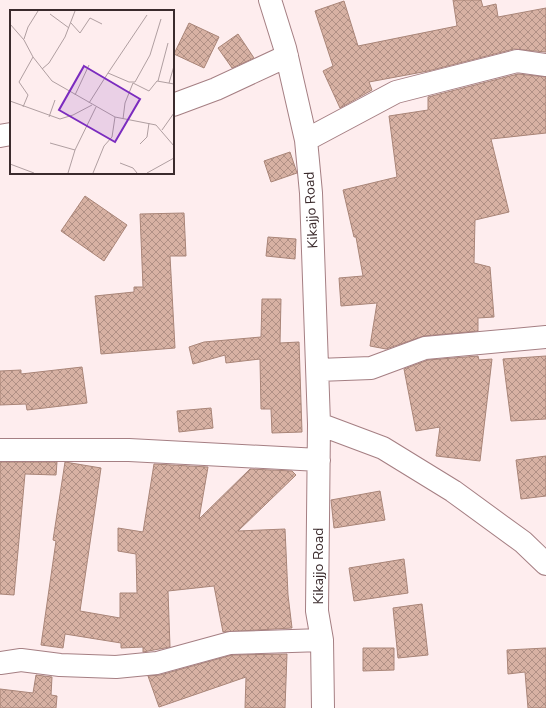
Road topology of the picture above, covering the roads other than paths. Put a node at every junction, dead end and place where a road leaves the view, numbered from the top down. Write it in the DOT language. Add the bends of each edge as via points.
graph roads {
  1 [pos="270,0"];
  2 [pos="287,56"];
  3 [pos="546,65"];
  4 [pos="174,105"];
  5 [pos="10,134"];
  6 [pos="0,136"];
  7 [pos="306,140"];
  8 [pos="546,337"];
  9 [pos="318,370"];
  10 [pos="319,424"];
  11 [pos="0,450"];
  12 [pos="319,460"];
  13 [pos="546,564"];
  14 [pos="322,640"];
  15 [pos="0,663"];
  16 [pos="323,708"];
  1 -- 2 [label="street, Kikajjo Road"];
  2 -- 4 [label="street" via="216,89"];
  2 -- 7 [label="street, Kikajjo Road"];
  3 -- 7 [label="street" via="517,61 396,92"];
  5 -- 6 [label="street"];
  7 -- 9 [label="street, Kikajjo Road" via="311,193"];
  8 -- 9 [label="street" via="425,348 371,368"];
  9 -- 10 [label="street, Kikajjo Road"];
  10 -- 12 [label="street, Kikajjo Road"];
  10 -- 13 [label="street" via="384,448 453,491 522,542"];
  11 -- 12 [label="street" via="129,450"];
  12 -- 14 [label="street, Kikajjo Road" via="317,611"];
  14 -- 15 [label="street" via="230,643 157,663 116,667 21,660"];
  14 -- 16 [label="street, Kikajjo Road"];
}
